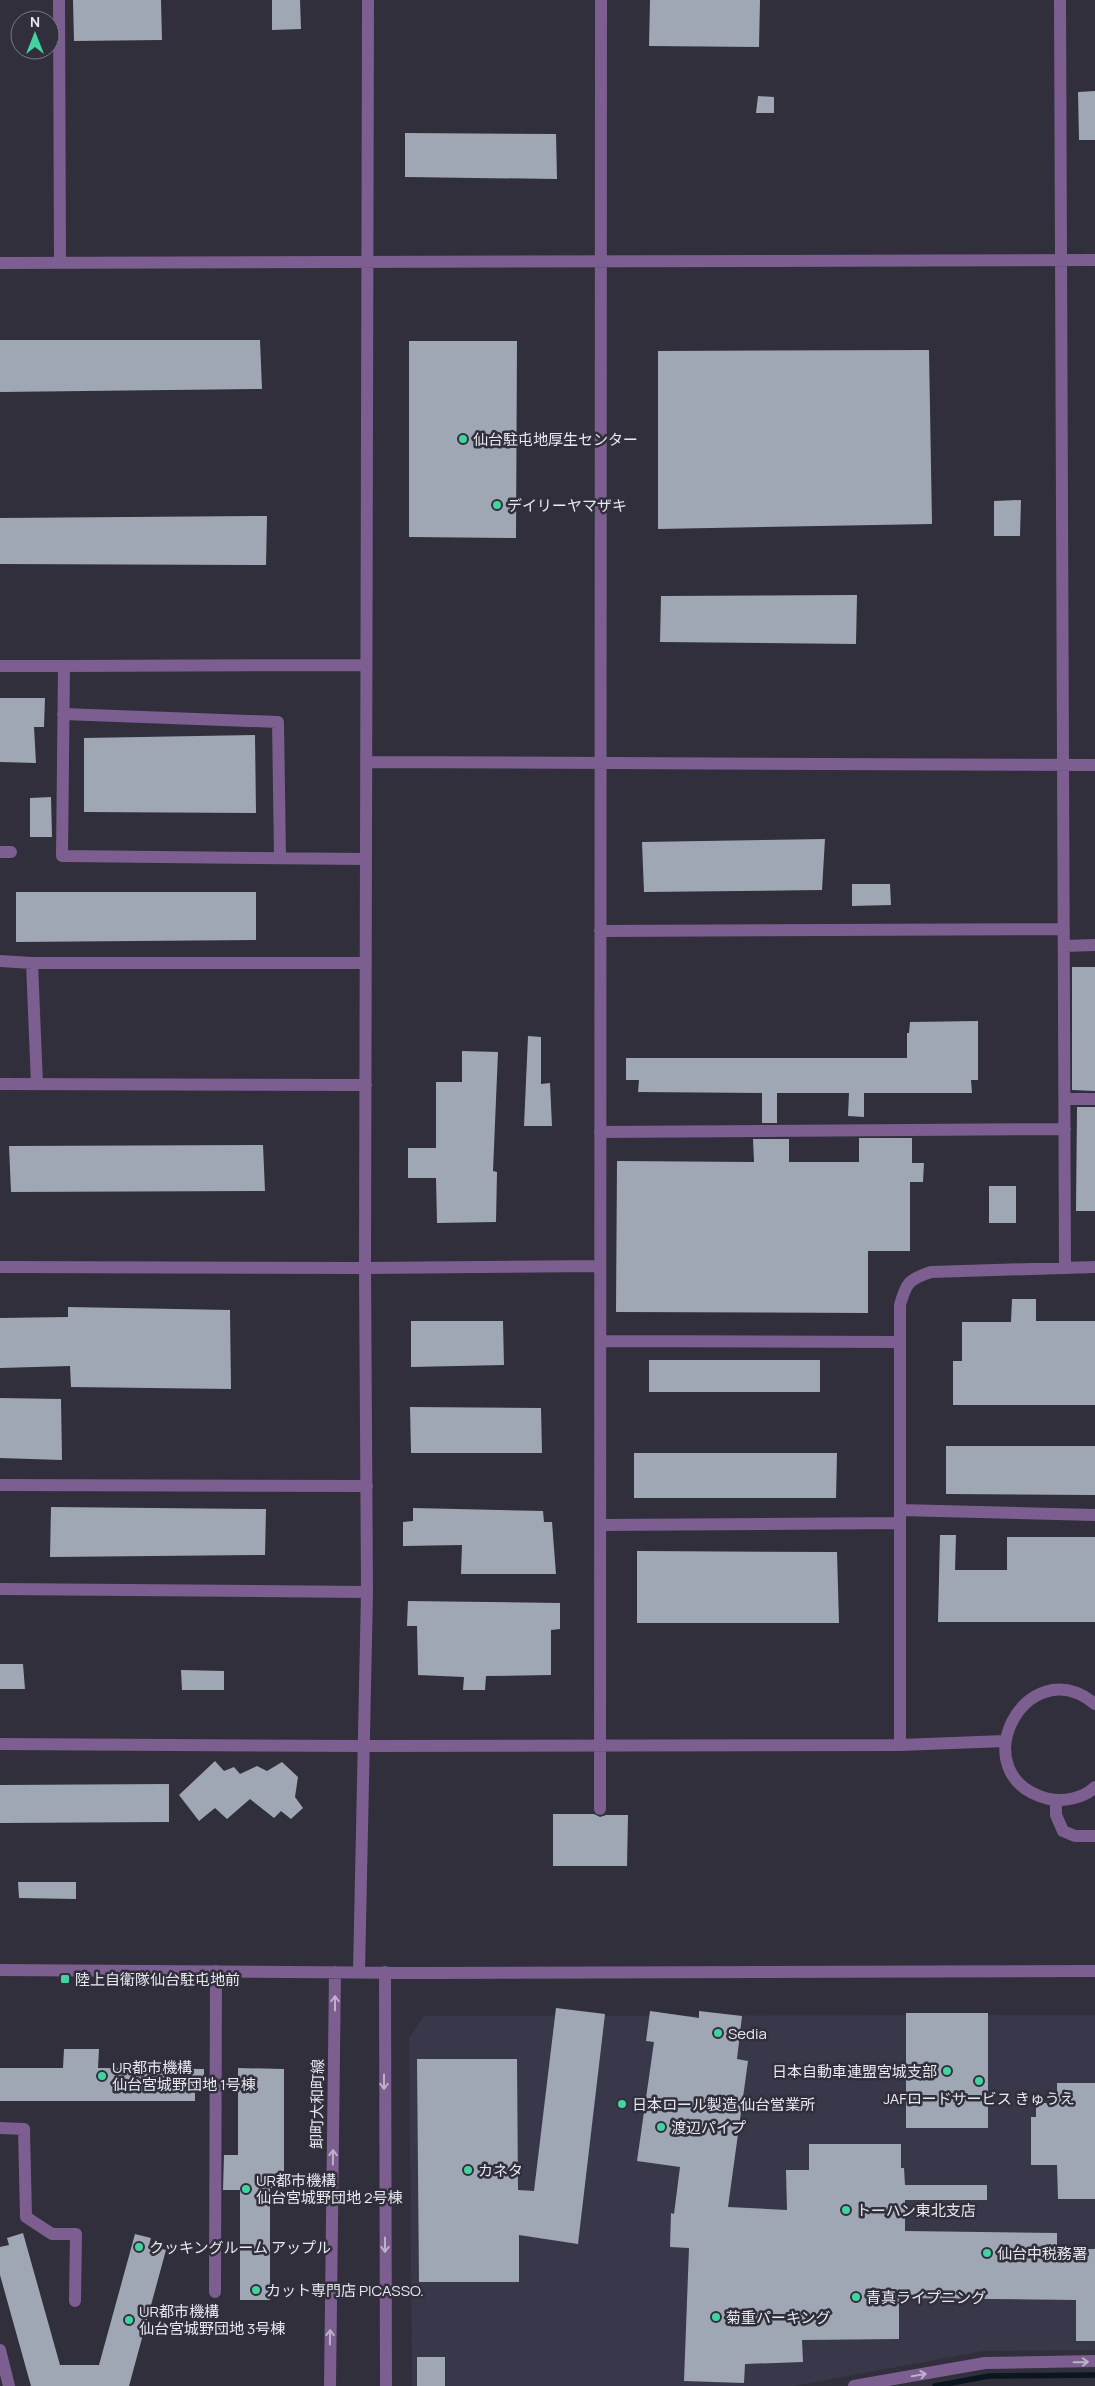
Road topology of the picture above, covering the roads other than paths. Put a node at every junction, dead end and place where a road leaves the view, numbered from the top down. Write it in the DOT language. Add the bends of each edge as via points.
graph roads {
  1 [pos="59,0"];
  2 [pos="368,0"];
  3 [pos="601,0"];
  4 [pos="1060,0"];
  5 [pos="1061,260"];
  6 [pos="1095,260"];
  7 [pos="601,261"];
  8 [pos="367,262"];
  9 [pos="60,263"];
  10 [pos="0,264"];
  11 [pos="366,665"];
  12 [pos="0,666"];
  13 [pos="64,666"];
  14 [pos="63,714"];
  15 [pos="366,762"];
  16 [pos="600,763"];
  17 [pos="1063,765"];
  18 [pos="1095,765"];
  19 [pos="280,858"];
  20 [pos="366,859"];
  21 [pos="1064,929"];
  22 [pos="600,931"];
  23 [pos="1064,946"];
  24 [pos="1095,946"];
  25 [pos="0,961"];
  26 [pos="32,963"];
  27 [pos="366,963"];
  28 [pos="0,1084"];
  29 [pos="37,1084"];
  30 [pos="366,1085"];
  31 [pos="1065,1099"];
  32 [pos="1095,1099"];
  33 [pos="1065,1129"];
  34 [pos="600,1132"];
  35 [pos="600,1266"];
  36 [pos="0,1267"];
  37 [pos="1095,1267"];
  38 [pos="365,1268"];
  39 [pos="1065,1268"];
  40 [pos="600,1341"];
  41 [pos="900,1342"];
  42 [pos="0,1485"];
  43 [pos="367,1486"];
  44 [pos="1095,1515"];
  45 [pos="900,1516"];
  46 [pos="600,1524"];
  47 [pos="0,1589"];
  48 [pos="367,1592"];
  49 [pos="1095,1704"];
  50 [pos="1005,1741"];
  51 [pos="0,1744"];
  52 [pos="600,1745"];
  53 [pos="900,1745"];
  54 [pos="365,1746"];
  55 [pos="1095,1787"];
  56 [pos="1056,1800"];
  57 [pos="600,1809"];
  58 [pos="1095,1836"];
  59 [pos="0,1970"];
  60 [pos="216,1971"];
  61 [pos="1095,1971"];
  62 [pos="335,1972"];
  63 [pos="359,1972"];
  64 [pos="385,1972"];
  65 [pos="0,2128"];
  66 [pos="214,2292"];
  67 [pos="76,2301"];
  68 [pos="0,2350"];
  69 [pos="1095,2362"];
  70 [pos="9,2386"];
  71 [pos="330,2386"];
  72 [pos="386,2386"];
  73 [pos="854,2386"];
  1 -- 9 [label="street"];
  2 -- 8 [label="street"];
  3 -- 7 [label="street"];
  4 -- 5 [label="street"];
  5 -- 6 [label="street"];
  5 -- 7 [label="street"];
  5 -- 17 [label="street"];
  7 -- 8 [label="street"];
  7 -- 16 [label="street"];
  8 -- 9 [label="street"];
  8 -- 11 [label="street"];
  9 -- 10 [label="street"];
  11 -- 13 [label="street"];
  11 -- 15 [label="street"];
  12 -- 13 [label="street"];
  13 -- 14 [label="street"];
  14 -- 19 [label="street" via="278,722"];
  14 -- 19 [label="street" via="62,856"];
  15 -- 16 [label="street"];
  15 -- 20 [label="street"];
  16 -- 17 [label="street"];
  16 -- 22 [label="street"];
  17 -- 18 [label="street"];
  17 -- 21 [label="street"];
  19 -- 20 [label="street"];
  20 -- 27 [label="street"];
  21 -- 22 [label="street"];
  21 -- 23 [label="street"];
  22 -- 34 [label="street"];
  23 -- 24 [label="street"];
  23 -- 31 [label="street"];
  25 -- 26 [label="street"];
  26 -- 27 [label="street"];
  26 -- 29 [label="street"];
  27 -- 30 [label="street"];
  28 -- 29 [label="street"];
  29 -- 30 [label="street"];
  30 -- 38 [label="street"];
  31 -- 32 [label="street"];
  31 -- 33 [label="street"];
  33 -- 34 [label="street"];
  33 -- 39 [label="street"];
  34 -- 35 [label="street"];
  35 -- 38 [label="street"];
  35 -- 40 [label="street"];
  36 -- 38 [label="street"];
  37 -- 39 [label="street"];
  38 -- 43 [label="street"];
  39 -- 41 [label="street" via="931,1272 914,1277 905,1288 900,1305"];
  40 -- 41 [label="street"];
  40 -- 46 [label="street"];
  41 -- 45 [label="street"];
  42 -- 43 [label="street"];
  43 -- 48 [label="street"];
  44 -- 45 [label="street"];
  45 -- 46 [label="street"];
  45 -- 53 [label="street"];
  46 -- 52 [label="street"];
  47 -- 48 [label="street"];
  48 -- 54 [label="street"];
  49 -- 50 [label="street" via="1070,1691 1034,1696 1019,1708 1009,1723"];
  50 -- 53 [label="street"];
  50 -- 56 [label="street" via="1006,1758 1024,1787 1039,1796"];
  51 -- 54 [label="street"];
  52 -- 53 [label="street"];
  52 -- 54 [label="street"];
  52 -- 57 [label="street"];
  54 -- 63 [label="street"];
  55 -- 56 [label="street" via="1074,1798"];
  56 -- 58 [label="street" via="1058,1823 1063,1831 1075,1836"];
  59 -- 60 [label="street"];
  60 -- 62 [label="street"];
  60 -- 66 [label="street"];
  61 -- 64 [label="street"];
  62 -- 63 [label="street"];
  71 -- 62 [label="street, 卸町大和町線, one-way"];
  63 -- 64 [label="street"];
  64 -- 72 [label="street, one-way"];
  65 -- 67 [label="street" via="24,2129 26,2217 52,2234 76,2234"];
  68 -- 70 [label="street"];
  73 -- 69 [label="street, one-way" via="985,2363"];
}
